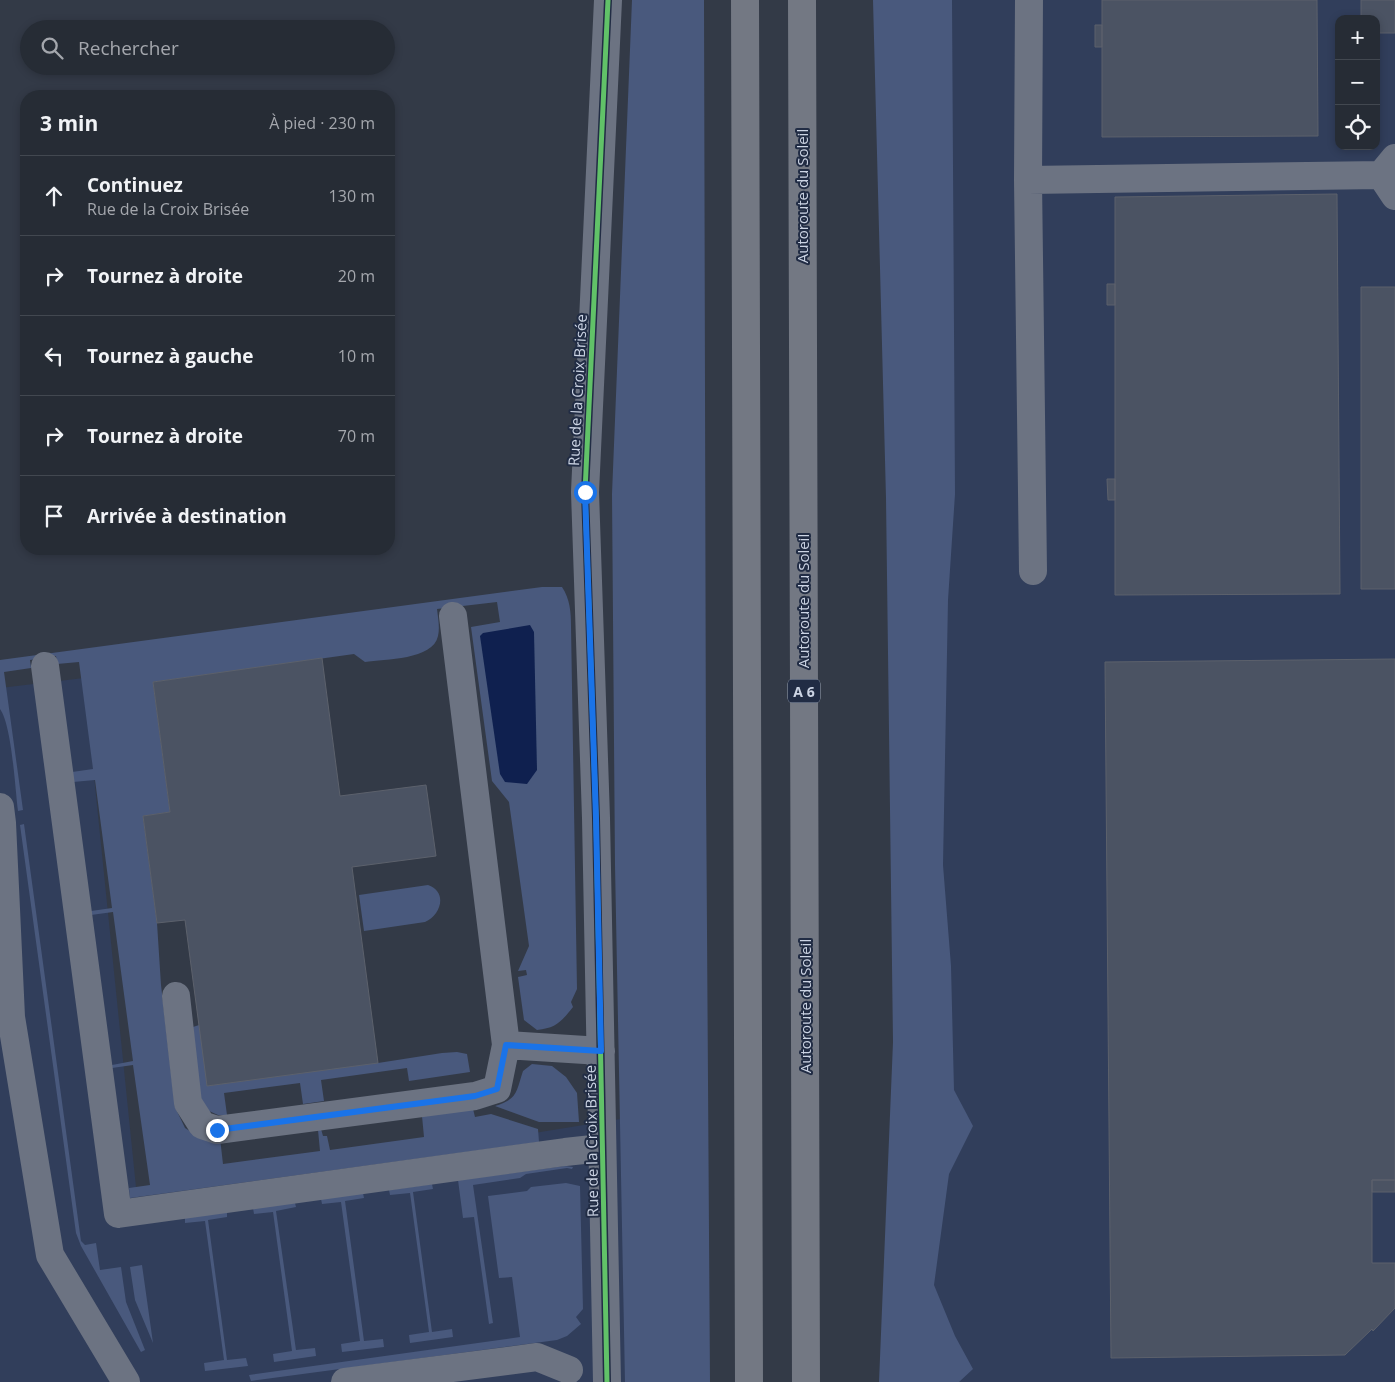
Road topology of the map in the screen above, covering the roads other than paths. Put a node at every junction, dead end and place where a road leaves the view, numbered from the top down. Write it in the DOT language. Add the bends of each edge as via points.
graph roads {
  1 [pos="608,0"];
  2 [pos="745,0"];
  3 [pos="802,0"];
  4 [pos="1029,0"];
  5 [pos="1390,176"];
  6 [pos="1028,180"];
  7 [pos="1033,570"];
  8 [pos="453,616"];
  9 [pos="45,666"];
  10 [pos="0,807"];
  11 [pos="176,996"];
  12 [pos="506,1045"];
  13 [pos="601,1051"];
  14 [pos="602,1148"];
  15 [pos="561,1376"];
  16 [pos="607,1376"];
  17 [pos="126,1382"];
  18 [pos="345,1382"];
  19 [pos="749,1382"];
  20 [pos="806,1382"];
  1 -- 13 [label="street, Rue de la Croix Brisée" via="585,492"];
  2 -- 19 [label="highway"];
  3 -- 20 [label="highway, Autoroute du Soleil / A 6"];
  4 -- 6 [label="street"];
  5 -- 6 [label="street"];
  6 -- 7 [label="street"];
  8 -- 12 [label="street"];
  9 -- 14 [label="street" via="118,1214"];
  10 -- 17 [label="street" via="11,1017 50,1255"];
  11 -- 12 [label="street" via="188,1103 202,1125 217,1130 475,1096 497,1089"];
  12 -- 13 [label="street"];
  13 -- 14 [label="street, Rue de la Croix Brisée"];
  14 -- 16 [label="street, Rue de la Croix Brisée"];
  15 -- 16 [label="street"];
  15 -- 18 [label="street" via="537,1357"];
}
